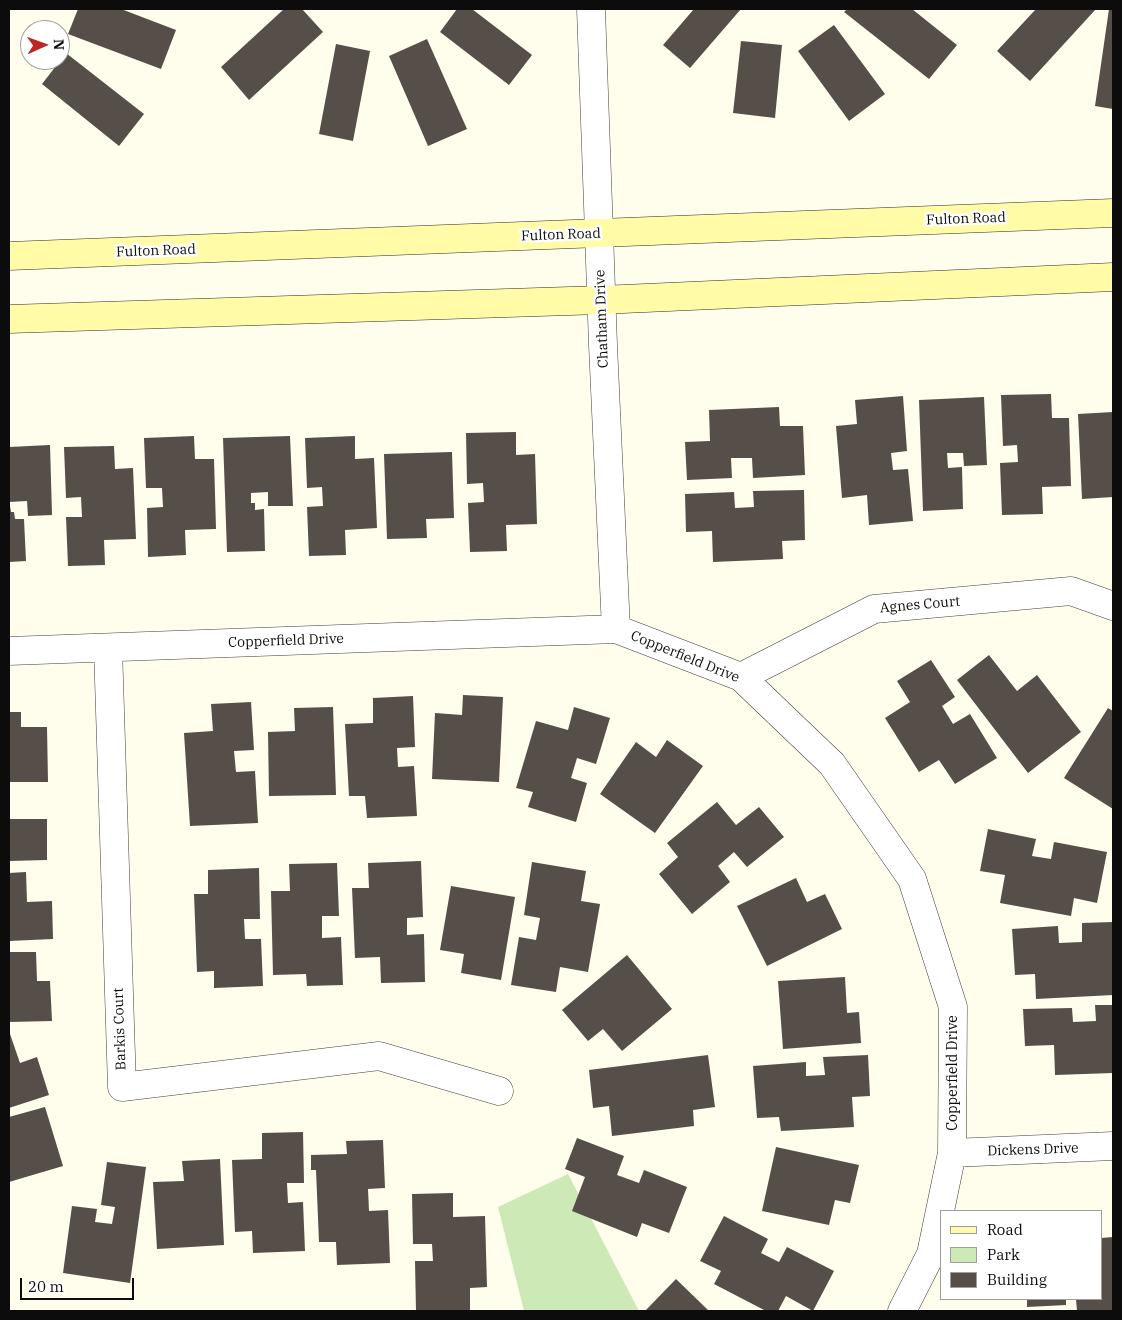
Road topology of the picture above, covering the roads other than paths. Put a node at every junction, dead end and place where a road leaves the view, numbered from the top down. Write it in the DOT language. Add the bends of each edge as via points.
graph roads {
  1 [pos="591,9"];
  2 [pos="1113,213"];
  3 [pos="600,234"];
  4 [pos="9,256"];
  5 [pos="1113,277"];
  6 [pos="601,300"];
  7 [pos="9,319"];
  8 [pos="1113,606"];
  9 [pos="616,629"];
  10 [pos="108,648"];
  11 [pos="9,651"];
  12 [pos="741,677"];
  13 [pos="499,1091"];
  14 [pos="1113,1146"];
  15 [pos="952,1153"];
  16 [pos="940,1210"];
  17 [pos="940,1211"];
  18 [pos="902,1311"];
  1 -- 3 [label="street, Chatham Drive"];
  2 -- 3 [label="main road, Fulton Road"];
  3 -- 4 [label="main road, Fulton Road"];
  3 -- 6 [label="street, Chatham Drive"];
  5 -- 6 [label="main road"];
  6 -- 7 [label="main road"];
  6 -- 9 [label="street, Chatham Drive"];
  8 -- 12 [label="street, Agnes Court" via="1070,591 874,609"];
  9 -- 10 [label="street, Copperfield Drive"];
  9 -- 12 [label="street, Copperfield Drive"];
  10 -- 11 [label="street, Copperfield Drive"];
  10 -- 13 [label="street, Barkis Court" via="122,1087 379,1056"];
  12 -- 15 [label="street, Copperfield Drive" via="832,764 912,879 953,1008"];
  14 -- 15 [label="street, Dickens Drive"];
  15 -- 16 [label="street, Copperfield Drive"];
  17 -- 18 [label="street, Copperfield Drive" via="931,1254"];
}
